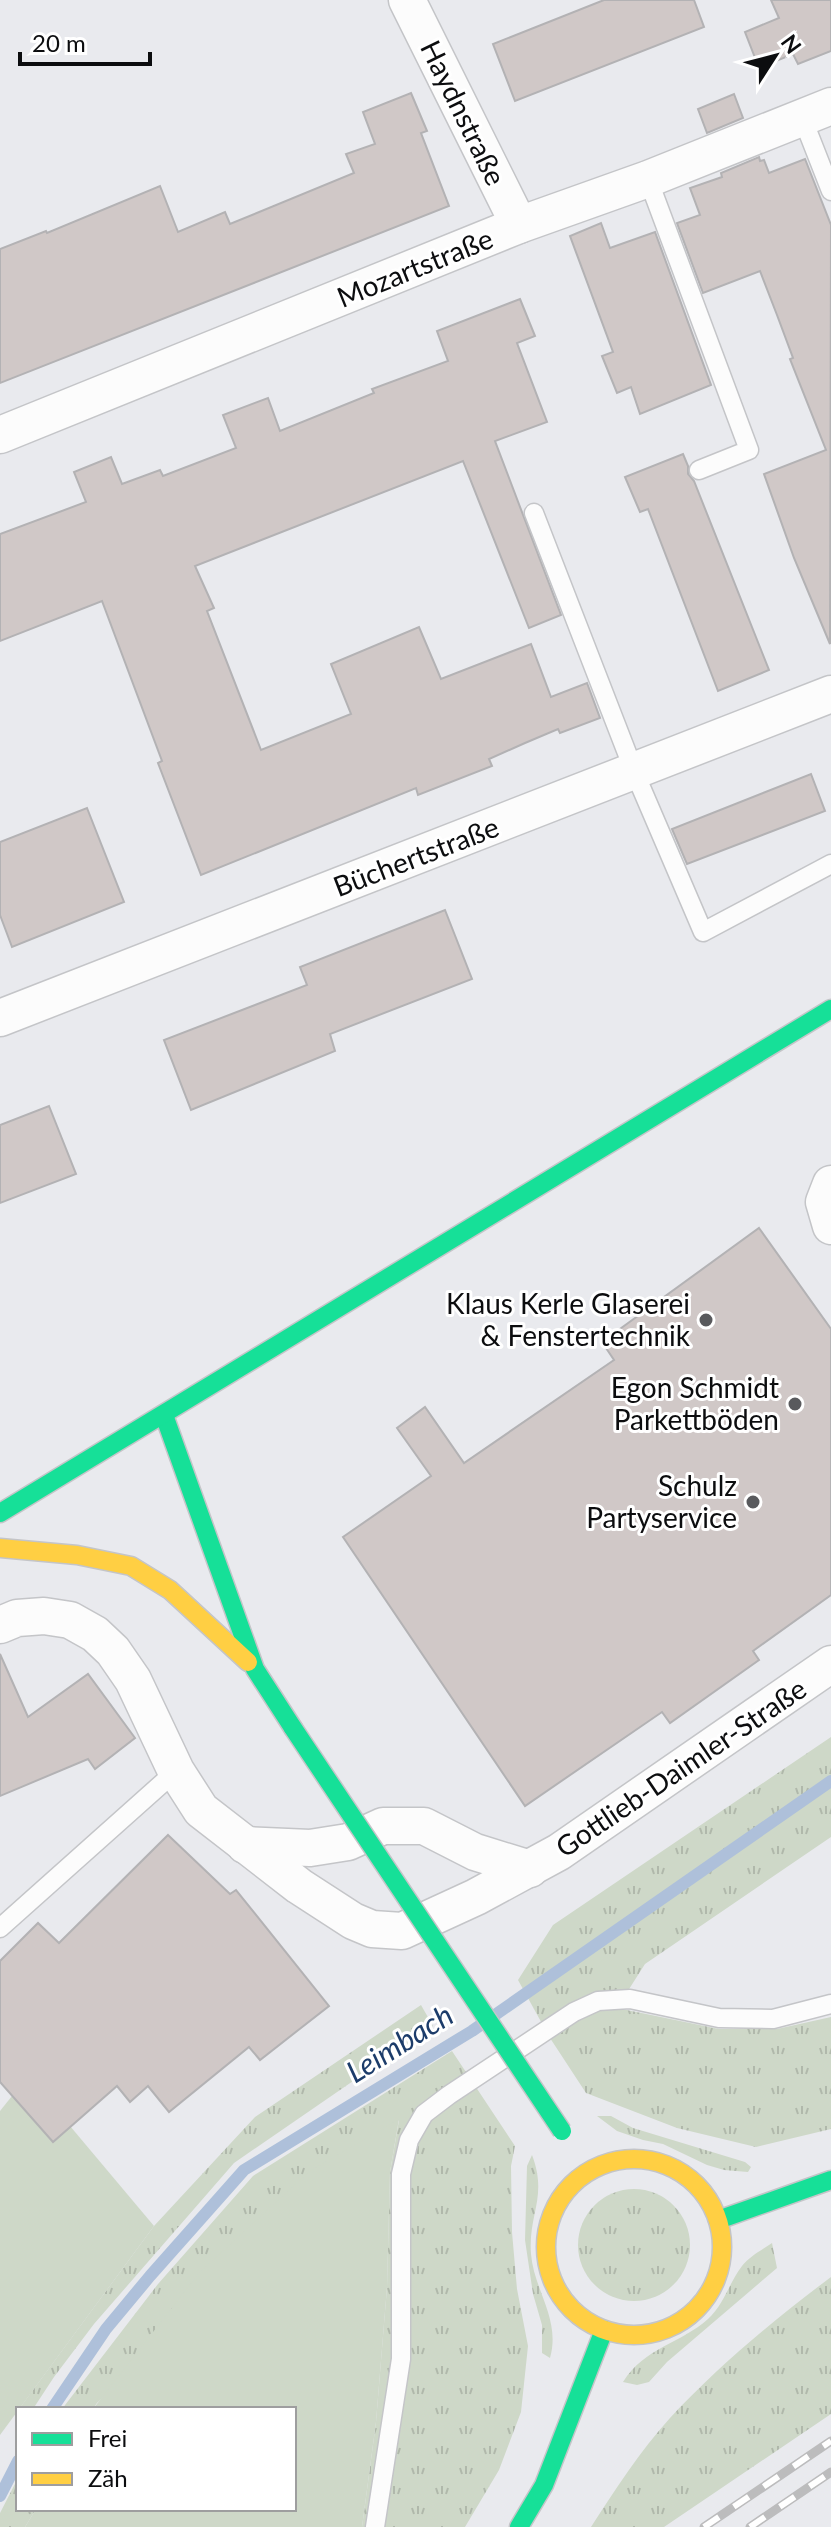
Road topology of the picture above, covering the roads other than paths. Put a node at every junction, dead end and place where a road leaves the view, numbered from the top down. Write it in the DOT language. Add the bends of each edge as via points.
graph roads {
  1 [pos="407,0"];
  2 [pos="817,111"];
  3 [pos="648,179"];
  4 [pos="831,191"];
  5 [pos="519,225"];
  6 [pos="0,435"];
  7 [pos="699,470"];
  8 [pos="534,513"];
  9 [pos="831,694"];
  10 [pos="634,771"];
  11 [pos="831,864"];
  12 [pos="831,1009"];
  13 [pos="0,1018"];
  14 [pos="831,1184"];
  15 [pos="831,1226"];
  16 [pos="164,1415"];
  17 [pos="0,1513"];
  18 [pos="0,1548"];
  19 [pos="0,1625"];
  20 [pos="831,1664"];
  21 [pos="255,1669"];
  22 [pos="176,1771"];
  23 [pos="245,1845"];
  24 [pos="530,1869"];
  25 [pos="0,1928"];
  26 [pos="831,2004"];
  27 [pos="565,2136"];
  28 [pos="831,2180"];
  29 [pos="718,2220"];
  30 [pos="604,2330"];
  31 [pos="375,2527"];
  32 [pos="519,2527"];
  1 -- 5 [label="street, Haydnstraße"];
  2 -- 3 [label="street, Mozartstraße"];
  2 -- 4 [label="lane"];
  3 -- 5 [label="street, Mozartstraße"];
  3 -- 7 [label="lane" via="749,450"];
  5 -- 6 [label="street, Mozartstraße"];
  8 -- 10 [label="lane"];
  9 -- 10 [label="street, Büchertstraße"];
  10 -- 11 [label="lane" via="703,932"];
  10 -- 13 [label="street, Büchertstraße"];
  12 -- 16 [label="street"];
  14 -- 15 [label="street" via="824,1202"];
  16 -- 17 [label="street"];
  16 -- 21 [label="street"];
  18 -- 21 [label="street" via="131,1566 170,1590"];
  19 -- 22 [label="street, Gottlieb-Daimler-Straße" via="44,1616 70,1620 95,1634 133,1680"];
  20 -- 24 [label="street, Gottlieb-Daimler-Straße"];
  21 -- 27 [label="street, bridge"];
  22 -- 23 [label="street, Gottlieb-Daimler-Straße" via="201,1810"];
  22 -- 25 [label="lane"];
  23 -- 24 [label="street, Gottlieb-Daimler-Straße" via="310,1848 348,1842 383,1826 424,1826 475,1852"];
  23 -- 24 [label="street, Gottlieb-Daimler-Straße" via="299,1886 372,1929 402,1931"];
  26 -- 31 [label="lane" via="773,2019 719,2018 630,1999 598,2001 424,2114 409,2140 401,2174 401,2359"];
  28 -- 29 [label="street"];
  29 -- 30 [label="street" via="720,2268 695,2310 653,2333"];
  29 -- 30 [label="street" via="692,2181 665,2165 635,2159 586,2167 556,2207 546,2255 565,2301"];
  30 -- 32 [label="street" via="544,2485"];
}
